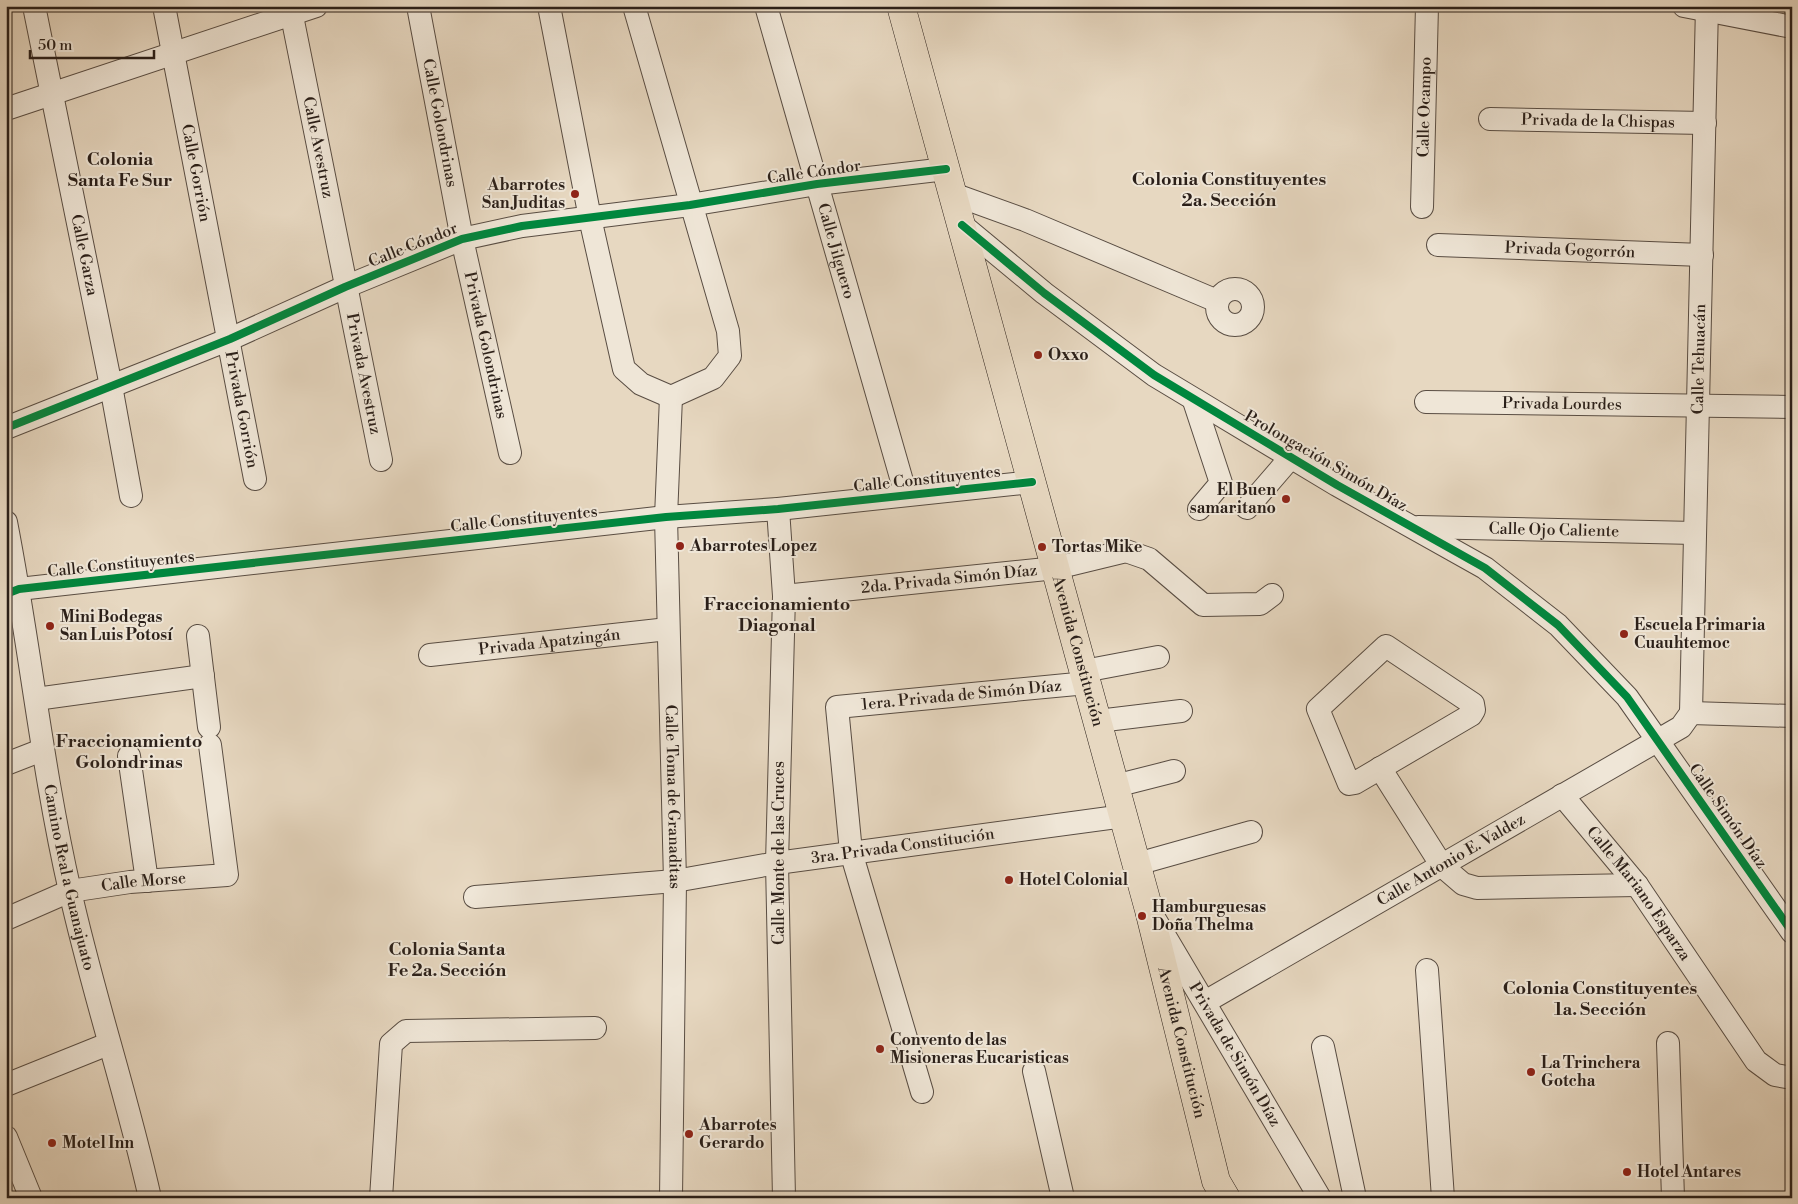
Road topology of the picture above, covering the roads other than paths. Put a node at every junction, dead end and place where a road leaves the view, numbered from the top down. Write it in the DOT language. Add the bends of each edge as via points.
graph roads {
  1 [pos="34,6"];
  2 [pos="164,6"];
  3 [pos="316,6"];
  4 [pos="418,6"];
  5 [pos="549,6"];
  6 [pos="634,6"];
  7 [pos="766,6"];
  8 [pos="901,6"];
  9 [pos="1427,6"];
  10 [pos="1684,6"];
  11 [pos="1707,8"];
  12 [pos="290,10"];
  13 [pos="1792,27"];
  14 [pos="175,55"];
  15 [pos="52,94"];
  16 [pos="6,109"];
  17 [pos="1490,119"];
  18 [pos="1705,123"];
  19 [pos="949,182"];
  20 [pos="817,184"];
  21 [pos="690,205"];
  22 [pos="1422,208"];
  23 [pos="590,218"];
  24 [pos="962,225"];
  25 [pos="462,239"];
  26 [pos="1438,245"];
  27 [pos="1702,255"];
  28 [pos="345,287"];
  29 [pos="1218,301"];
  30 [pos="230,339"];
  31 [pos="111,386"];
  32 [pos="671,397"];
  33 [pos="1194,401"];
  34 [pos="1426,402"];
  35 [pos="1698,405"];
  36 [pos="1792,407"];
  37 [pos="6,428"];
  38 [pos="510,453"];
  39 [pos="1291,457"];
  40 [pos="381,460"];
  41 [pos="255,480"];
  42 [pos="1032,482"];
  43 [pos="906,495"];
  44 [pos="131,496"];
  45 [pos="1247,508"];
  46 [pos="778,509"];
  47 [pos="1199,509"];
  48 [pos="666,517"];
  49 [pos="6,522"];
  50 [pos="1414,527"];
  51 [pos="1695,533"];
  52 [pos="1056,568"];
  53 [pos="13,591"];
  54 [pos="1272,595"];
  55 [pos="784,596"];
  56 [pos="668,629"];
  57 [pos="198,636"];
  58 [pos="430,655"];
  59 [pos="1158,657"];
  60 [pos="203,676"];
  61 [pos="1085,677"];
  62 [pos="36,699"];
  63 [pos="1181,711"];
  64 [pos="1691,714"];
  65 [pos="1792,716"];
  66 [pos="1098,721"];
  67 [pos="1658,739"];
  68 [pos="42,750"];
  69 [pos="128,756"];
  70 [pos="6,764"];
  71 [pos="1380,768"];
  72 [pos="1174,771"];
  73 [pos="1116,786"];
  74 [pos="1562,795"];
  75 [pos="1124,816"];
  76 [pos="1251,832"];
  77 [pos="851,852"];
  78 [pos="776,863"];
  79 [pos="1137,864"];
  80 [pos="1442,866"];
  81 [pos="147,881"];
  82 [pos="675,881"];
  83 [pos="1637,885"];
  84 [pos="70,891"];
  85 [pos="475,897"];
  86 [pos="1149,910"];
  87 [pos="6,919"];
  88 [pos="1792,932"];
  89 [pos="1426,970"];
  90 [pos="1206,1002"];
  91 [pos="595,1028"];
  92 [pos="1668,1043"];
  93 [pos="108,1044"];
  94 [pos="1323,1047"];
  95 [pos="1034,1071"];
  96 [pos="1792,1078"];
  97 [pos="6,1085"];
  98 [pos="922,1092"];
  99 [pos="6,1137"];
  100 [pos="1219,1192"];
  101 [pos="31,1198"];
  102 [pos="150,1198"];
  103 [pos="381,1198"];
  104 [pos="671,1198"];
  105 [pos="784,1198"];
  106 [pos="1063,1198"];
  107 [pos="1320,1198"];
  108 [pos="1355,1198"];
  109 [pos="1443,1198"];
  110 [pos="1673,1198"];
  1 -- 15 [label="street, Calle Garza"];
  2 -- 14 [label="street, Calle Gorrión"];
  3 -- 12 [label="street"];
  4 -- 25 [label="street, Calle Golondrinas"];
  5 -- 23 [label="street"];
  6 -- 21 [label="street"];
  7 -- 20 [label="street, Calle Jilguero"];
  8 -- 19 [label="main road, Avenida Constitución"];
  9 -- 22 [label="street, Calle Ocampo"];
  10 -- 11 [label="street"];
  11 -- 13 [label="street"];
  11 -- 18 [label="street, Calle Tehuacán"];
  12 -- 14 [label="street"];
  12 -- 28 [label="street, Calle Avestruz"];
  14 -- 15 [label="street"];
  14 -- 30 [label="street, Calle Gorrión"];
  15 -- 16 [label="street"];
  15 -- 31 [label="street, Calle Garza"];
  17 -- 18 [label="street, Privada de la Chispas"];
  18 -- 27 [label="street, Calle Tehuacán"];
  19 -- 20 [label="street, Calle Cóndor"];
  19 -- 24 [label="main road, Avenida Constitución"];
  19 -- 29 [label="street" via="1025,220"];
  20 -- 21 [label="street, Calle Cóndor"];
  20 -- 43 [label="street, Calle Jilguero"];
  21 -- 23 [label="street, Calle Cóndor"];
  21 -- 32 [label="street" via="728,332 730,356 713,378"];
  23 -- 25 [label="street, Calle Cóndor" via="522,226"];
  23 -- 32 [label="street" via="624,369 640,384"];
  24 -- 33 [label="street, Prolongación Simón Díaz" via="1044,293"];
  24 -- 42 [label="main road, Avenida Constitución"];
  25 -- 28 [label="street, Calle Cóndor"];
  25 -- 38 [label="street, Privada Golondrinas"];
  26 -- 27 [label="street, Privada Gogorrón"];
  27 -- 35 [label="street, Calle Tehuacán"];
  28 -- 30 [label="street, Calle Cóndor"];
  28 -- 40 [label="street, Privada Avestruz"];
  30 -- 31 [label="street, Calle Cóndor"];
  30 -- 41 [label="street, Privada Gorrión"];
  31 -- 37 [label="street, Calle Cóndor"];
  31 -- 44 [label="street, Calle Garza"];
  32 -- 48 [label="street, Calle Toma de Granaditas"];
  33 -- 39 [label="street, Prolongación Simón Díaz"];
  33 -- 47 [label="street" via="1221,483"];
  34 -- 35 [label="street, Privada Lourdes"];
  35 -- 36 [label="street, Privada Lourdes"];
  35 -- 51 [label="street, Calle Tehuacán"];
  39 -- 45 [label="street"];
  39 -- 50 [label="street, Prolongación Simón Díaz"];
  42 -- 43 [label="street, Calle Constituyentes"];
  42 -- 52 [label="main road, Avenida Constitución"];
  43 -- 46 [label="street, Calle Constituyentes"];
  46 -- 48 [label="street, Calle Constituyentes"];
  46 -- 55 [label="street, Calle Monte de las Cruces"];
  48 -- 53 [label="street, Calle Constituyentes"];
  48 -- 56 [label="street, Calle Toma de Granaditas"];
  49 -- 53 [label="street, Camino Real a Guanajuato"];
  50 -- 51 [label="street, Calle Ojo Caliente"];
  50 -- 67 [label="street, Prolongación Simón Díaz" via="1485,568 1558,625 1628,697"];
  51 -- 64 [label="street, Calle Tehuacán"];
  52 -- 54 [label="street, 2da. Privada Simón Díaz" via="1082,559 1126,551 1149,559 1203,605 1260,604"];
  52 -- 55 [label="street, 2da. Privada Simón Díaz"];
  52 -- 61 [label="main road, Avenida Constitución"];
  53 -- 62 [label="street, Camino Real a Guanajuato"];
  55 -- 78 [label="street, Calle Monte de las Cruces"];
  56 -- 58 [label="street, Privada Apatzingán"];
  56 -- 82 [label="street, Calle Toma de Granaditas"];
  57 -- 60 [label="street"];
  59 -- 61 [label="street, 1era. Privada de Simón Díaz"];
  60 -- 62 [label="street"];
  60 -- 81 [label="street, Calle Morse" via="227,875"];
  61 -- 66 [label="main road, Avenida Constitución"];
  61 -- 77 [label="street, 1era. Privada de Simón Díaz" via="837,707"];
  62 -- 68 [label="street, Camino Real a Guanajuato"];
  63 -- 66 [label="street"];
  64 -- 65 [label="street"];
  64 -- 67 [label="street, Calle Antonio E. Valdez" via="1681,728"];
  66 -- 73 [label="main road, Avenida Constitución"];
  67 -- 74 [label="street, Calle Antonio E. Valdez"];
  67 -- 88 [label="street, Calle Simón Díaz"];
  68 -- 70 [label="street"];
  68 -- 84 [label="street, Camino Real a Guanajuato"];
  69 -- 81 [label="street"];
  71 -- 71 [label="street" via="1471,715 1474,710 1474,704 1386,646 1318,709 1349,784"];
  71 -- 80 [label="street"];
  72 -- 73 [label="street"];
  73 -- 75 [label="main road, Avenida Constitución"];
  74 -- 80 [label="street, Calle Antonio E. Valdez"];
  74 -- 83 [label="street, Calle Mariano Esparza"];
  75 -- 77 [label="street, 3ra. Privada Constitución"];
  75 -- 79 [label="main road, Avenida Constitución"];
  76 -- 79 [label="street"];
  77 -- 78 [label="street, 3ra. Privada Constitución"];
  77 -- 98 [label="street"];
  78 -- 82 [label="street, 3ra. Privada Constitución"];
  78 -- 105 [label="street, Calle Monte de las Cruces"];
  79 -- 86 [label="main road, Avenida Constitución"];
  80 -- 83 [label="street" via="1462,884 1477,888"];
  80 -- 90 [label="street, Calle Antonio E. Valdez"];
  81 -- 84 [label="street, Calle Morse"];
  82 -- 85 [label="street, 3ra. Privada Constitución"];
  82 -- 104 [label="street, Calle Toma de Granaditas"];
  83 -- 96 [label="street, Calle Mariano Esparza" via="1756,1061 1775,1075"];
  84 -- 87 [label="street, Calle Morse"];
  84 -- 93 [label="street, Camino Real a Guanajuato"];
  86 -- 90 [label="street, Privada de Simón Díaz"];
  86 -- 100 [label="main road, Avenida Constitución"];
  89 -- 109 [label="street"];
  90 -- 107 [label="street, Privada de Simón Díaz"];
  91 -- 103 [label="street" via="406,1031 391,1044"];
  92 -- 110 [label="street"];
  93 -- 97 [label="street"];
  93 -- 102 [label="street, Camino Real a Guanajuato"];
  94 -- 108 [label="street"];
  95 -- 106 [label="street"];
  99 -- 101 [label="street"];
}
